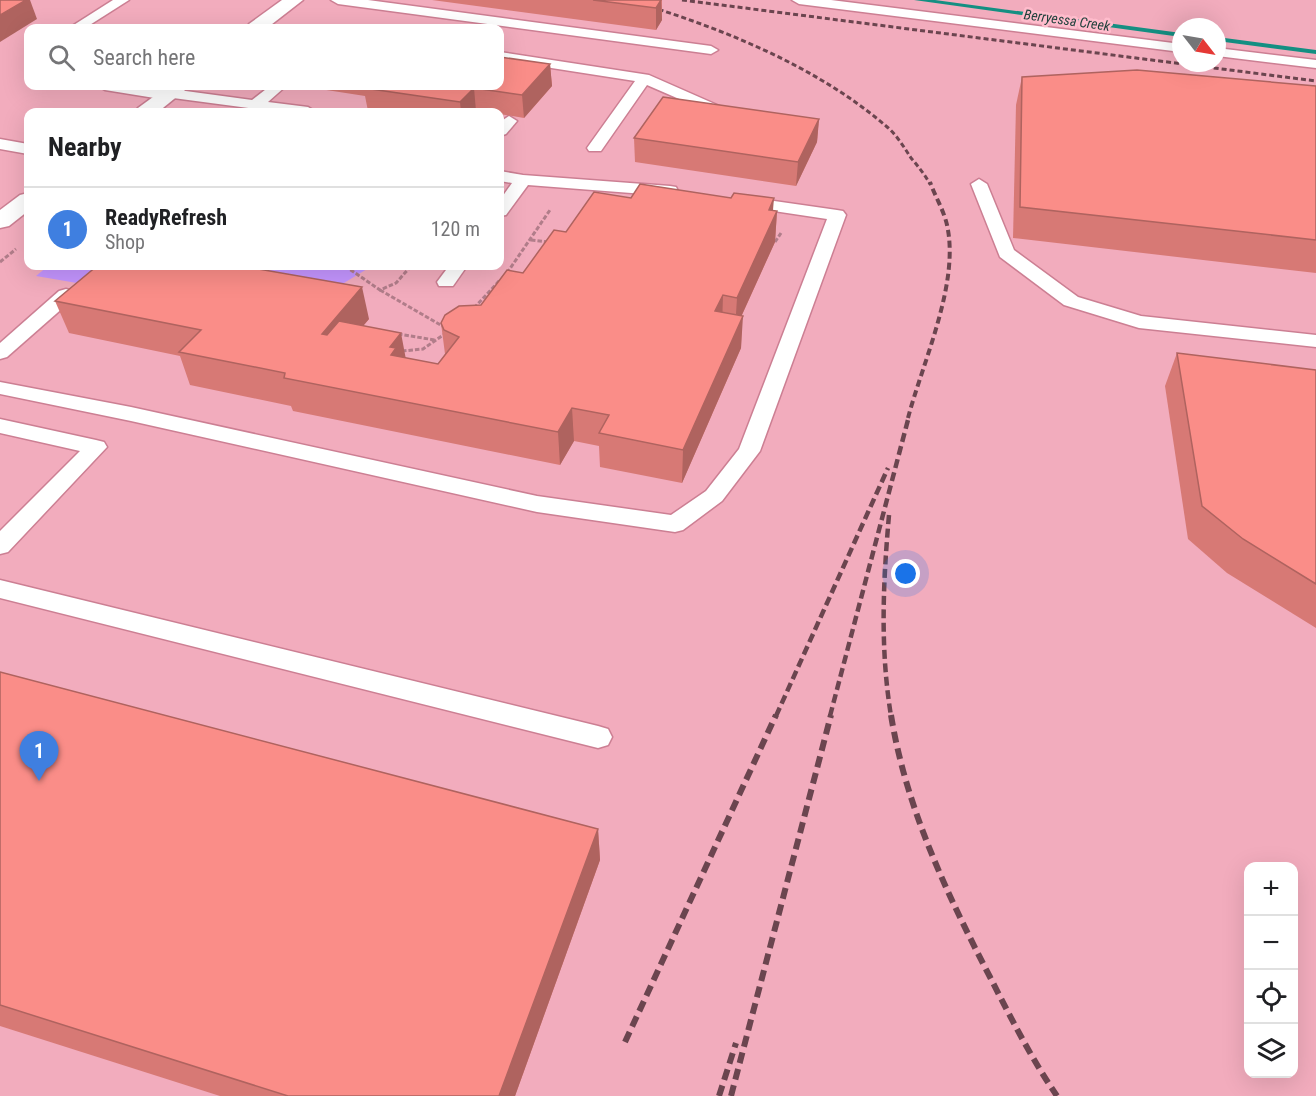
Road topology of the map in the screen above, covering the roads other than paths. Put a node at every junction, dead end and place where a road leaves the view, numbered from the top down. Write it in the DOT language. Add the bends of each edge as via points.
graph roads {
  1 [pos="122,0"];
  2 [pos="294,0"];
  3 [pos="338,0"];
  4 [pos="799,0"];
  5 [pos="83,24"];
  6 [pos="261,24"];
  7 [pos="1172,47"];
  8 [pos="711,50"];
  9 [pos="1226,53"];
  10 [pos="504,57"];
  11 [pos="1316,64"];
  12 [pos="644,78"];
  13 [pos="274,90"];
  14 [pos="173,91"];
  15 [pos="255,105"];
  16 [pos="150,108"];
  17 [pos="278,108"];
  18 [pos="731,116"];
  19 [pos="0,144"];
  20 [pos="24,148"];
  21 [pos="595,148"];
  22 [pos="504,177"];
  23 [pos="523,180"];
  24 [pos="980,184"];
  25 [pos="689,194"];
  26 [pos="723,198"];
  27 [pos="24,203"];
  28 [pos="504,206"];
  29 [pos="0,221"];
  30 [pos="455,270"];
  31 [pos="446,282"];
  32 [pos="66,295"];
  33 [pos="1316,341"];
  34 [pos="0,353"];
  35 [pos="0,388"];
  36 [pos="0,426"];
  37 [pos="0,546"];
  38 [pos="0,589"];
  39 [pos="598,737"];
  1 -- 5 [label="lane"];
  2 -- 6 [label="street"];
  3 -- 8 [label="lane"];
  4 -- 7 [label="lane"];
  9 -- 11 [label="lane"];
  10 -- 12 [label="lane"];
  12 -- 18 [label="lane"];
  12 -- 21 [label="lane"];
  13 -- 15 [label="lane"];
  14 -- 15 [label="lane"];
  14 -- 16 [label="street"];
  15 -- 17 [label="lane"];
  19 -- 20 [label="lane"];
  22 -- 23 [label="lane"];
  23 -- 25 [label="lane"];
  23 -- 28 [label="lane"];
  24 -- 33 [label="lane" via="1006,253 1071,301 1139,322"];
  26 -- 35 [label="lane" via="837,215 749,451 714,496 675,524 537,504"];
  27 -- 29 [label="street"];
  30 -- 31 [label="lane"];
  32 -- 34 [label="lane"];
  36 -- 37 [label="lane" via="96,447"];
  38 -- 39 [label="lane"];
}
